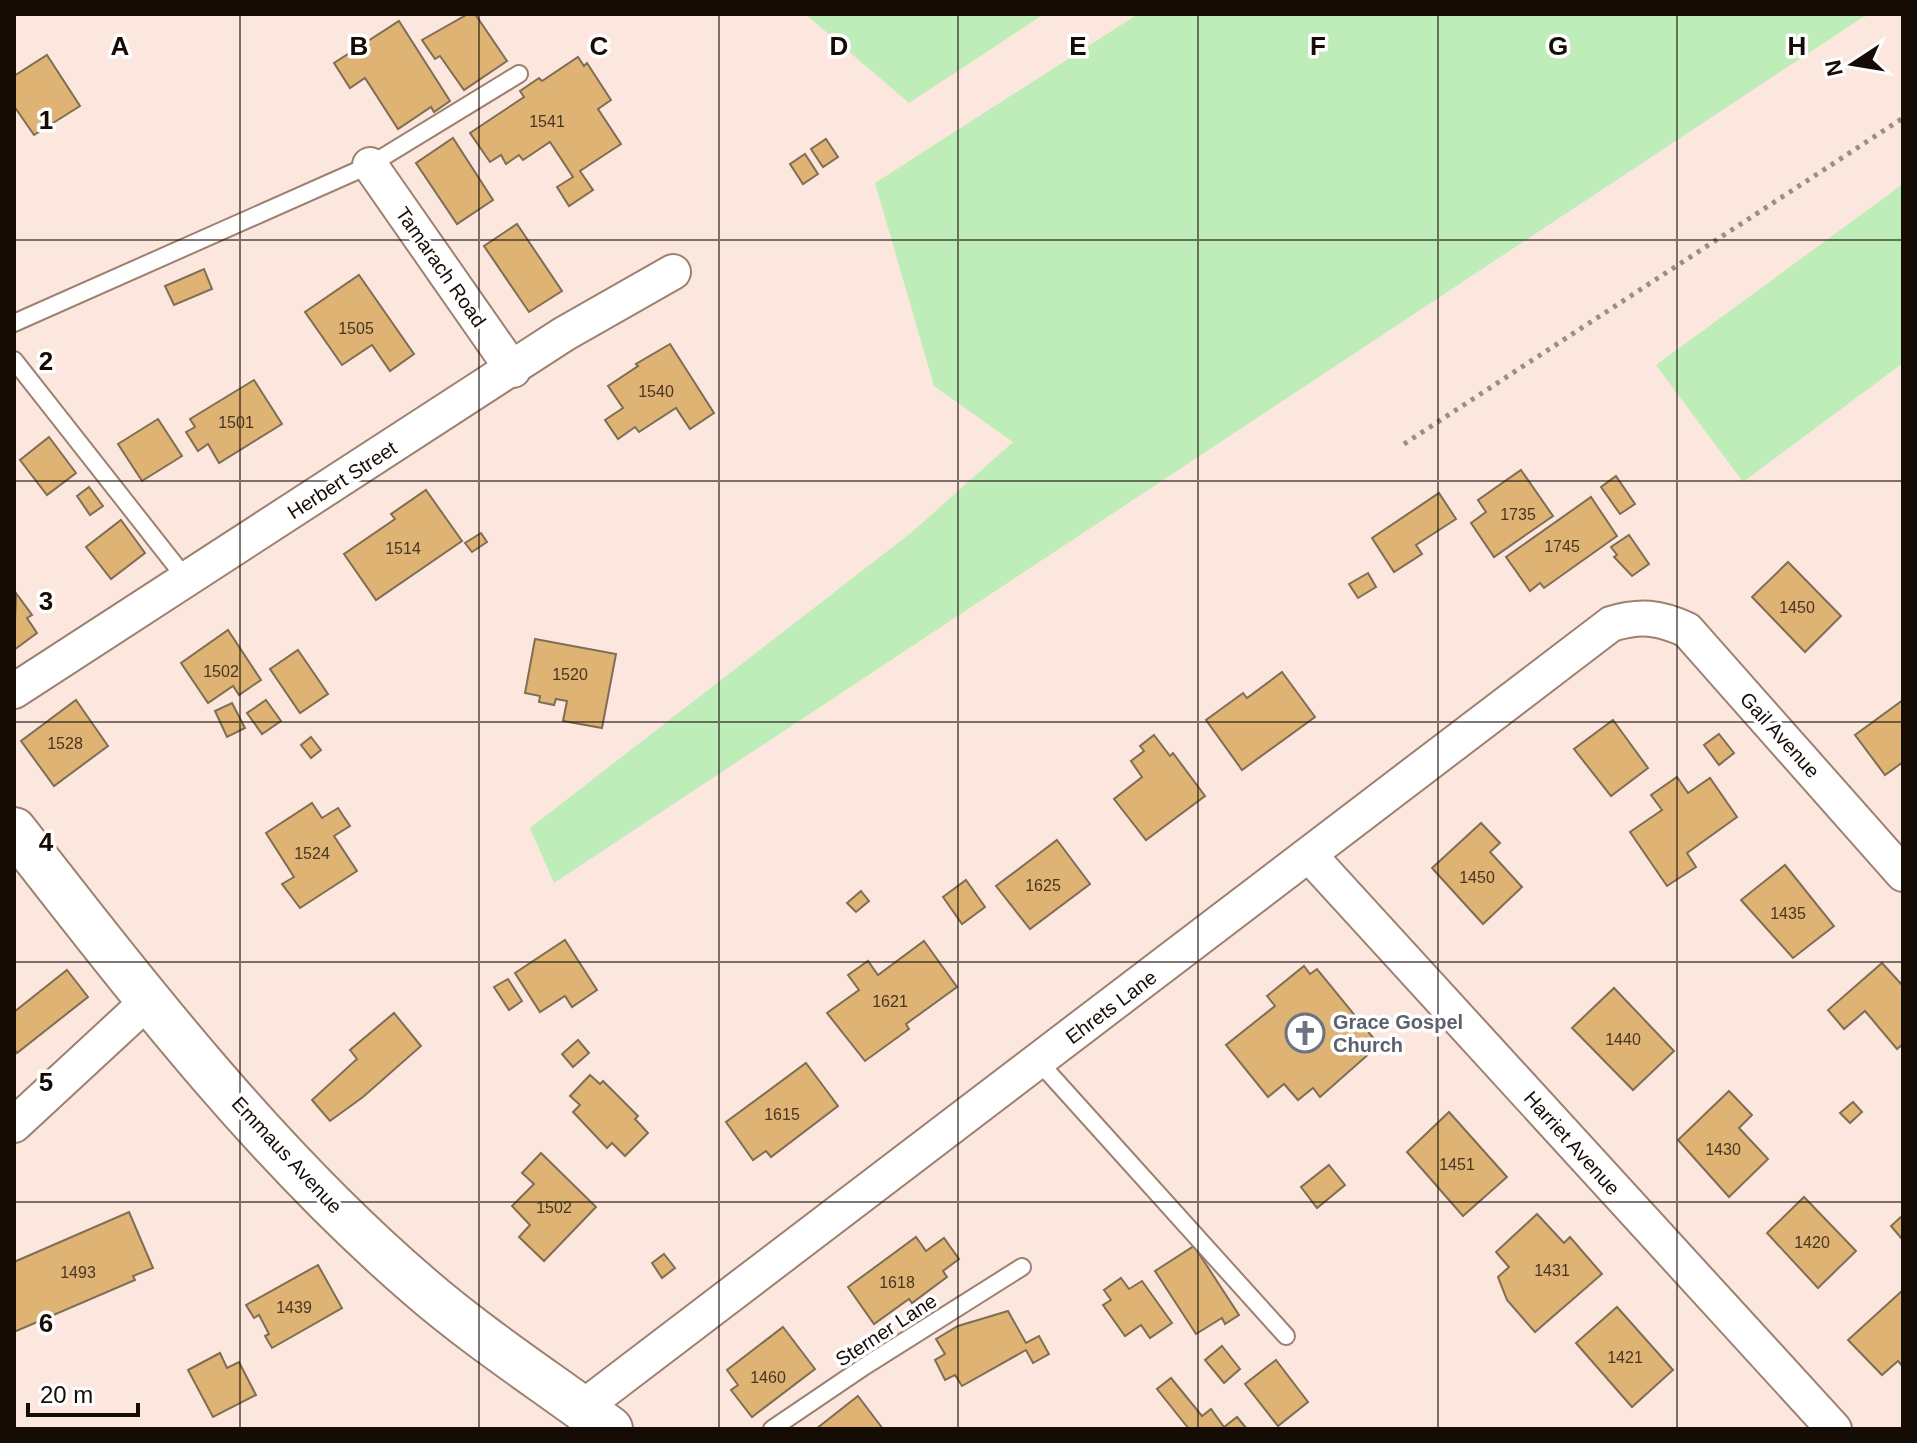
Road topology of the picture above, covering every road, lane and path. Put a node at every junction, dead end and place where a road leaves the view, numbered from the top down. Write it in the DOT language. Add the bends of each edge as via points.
graph roads {
  1 [pos="519,74"];
  2 [pos="1903,118"];
  3 [pos="370,165"];
  4 [pos="673,272"];
  5 [pos="14,323"];
  6 [pos="14,360"];
  7 [pos="513,370"];
  8 [pos="1404,444"];
  9 [pos="187,580"];
  10 [pos="1645,617"];
  11 [pos="14,691"];
  12 [pos="14,830"];
  13 [pos="1310,856"];
  14 [pos="1903,874"];
  15 [pos="148,1001"];
  16 [pos="1039,1062"];
  17 [pos="14,1125"];
  18 [pos="1022,1267"];
  19 [pos="1286,1336"];
  20 [pos="596,1418"];
  21 [pos="772,1429"];
  22 [pos="1834,1429"];
  1 -- 3 [label="lane"];
  2 -- 8 [label="path"];
  3 -- 5 [label="lane"];
  3 -- 7 [label="street, Tamarach Road"];
  4 -- 7 [label="street, Herbert Street" via="564,334"];
  6 -- 9 [label="lane"];
  7 -- 9 [label="street, Herbert Street"];
  9 -- 11 [label="street, Herbert Street"];
  10 -- 13 [label="street, Ehrets Lane" via="1611,624"];
  10 -- 14 [label="street, Gail Avenue" via="1687,630"];
  12 -- 15 [label="main road, Emmaus Avenue"];
  13 -- 16 [label="street, Ehrets Lane"];
  13 -- 22 [label="street, Harriet Avenue"];
  15 -- 17 [label="street"];
  15 -- 20 [label="main road, Emmaus Avenue" via="335,1209 421,1288"];
  16 -- 19 [label="lane"];
  16 -- 20 [label="street, Ehrets Lane"];
  18 -- 21 [label="lane, Sterner Lane"];
}
